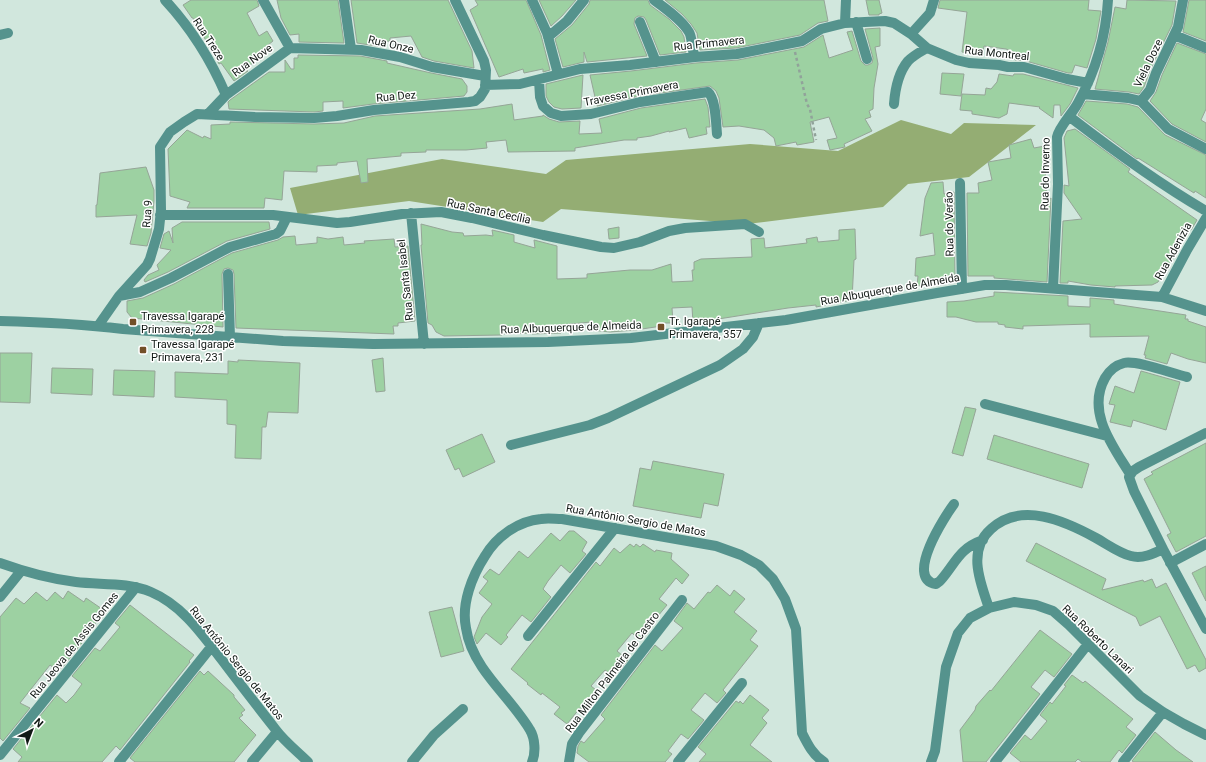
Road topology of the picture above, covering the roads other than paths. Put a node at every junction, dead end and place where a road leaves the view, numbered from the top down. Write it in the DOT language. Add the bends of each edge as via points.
graph roads {
  1 [pos="165,0"];
  2 [pos="263,0"];
  3 [pos="344,0"];
  4 [pos="455,0"];
  5 [pos="532,0"];
  6 [pos="584,0"];
  7 [pos="654,0"];
  8 [pos="846,0"];
  9 [pos="934,0"];
  10 [pos="1108,0"];
  11 [pos="1183,0"];
  12 [pos="640,22"];
  13 [pos="856,22"];
  14 [pos="845,23"];
  15 [pos="910,34"];
  16 [pos="1174,35"];
  17 [pos="548,37"];
  18 [pos="290,48"];
  19 [pos="927,48"];
  20 [pos="1206,48"];
  21 [pos="351,49"];
  22 [pos="695,57"];
  23 [pos="867,59"];
  24 [pos="656,62"];
  25 [pos="558,74"];
  26 [pos="539,80"];
  27 [pos="485,81"];
  28 [pos="1088,82"];
  29 [pos="1083,94"];
  30 [pos="226,95"];
  31 [pos="1140,101"];
  32 [pos="894,104"];
  33 [pos="208,114"];
  34 [pos="1070,117"];
  35 [pos="717,134"];
  36 [pos="1206,149"];
  37 [pos="960,183"];
  38 [pos="1206,212"];
  39 [pos="411,213"];
  40 [pos="160,215"];
  41 [pos="287,217"];
  42 [pos="1206,218"];
  43 [pos="759,232"];
  44 [pos="228,274"];
  45 [pos="1053,288"];
  46 [pos="962,289"];
  47 [pos="119,296"];
  48 [pos="1162,297"];
  49 [pos="1206,311"];
  50 [pos="0,321"];
  51 [pos="759,323"];
  52 [pos="98,326"];
  53 [pos="230,338"];
  54 [pos="424,344"];
  55 [pos="1187,377"];
  56 [pos="985,404"];
  57 [pos="1206,432"];
  58 [pos="1107,436"];
  59 [pos="511,445"];
  60 [pos="1130,474"];
  61 [pos="954,504"];
  62 [pos="615,528"];
  63 [pos="983,540"];
  64 [pos="1206,544"];
  65 [pos="1163,550"];
  66 [pos="0,563"];
  67 [pos="1170,563"];
  68 [pos="21,571"];
  69 [pos="136,587"];
  70 [pos="0,597"];
  71 [pos="682,600"];
  72 [pos="989,608"];
  73 [pos="1206,629"];
  74 [pos="528,636"];
  75 [pos="1088,644"];
  76 [pos="212,646"];
  77 [pos="742,683"];
  78 [pos="463,709"];
  79 [pos="1163,712"];
  80 [pos="277,732"];
  81 [pos="1206,735"];
  82 [pos="0,755"];
  83 [pos="119,762"];
  84 [pos="252,762"];
  85 [pos="308,762"];
  86 [pos="412,762"];
  87 [pos="532,762"];
  88 [pos="569,762"];
  89 [pos="678,762"];
  90 [pos="824,762"];
  91 [pos="930,762"];
  92 [pos="995,762"];
  93 [pos="1123,762"];
  1 -- 30 [label="street, Rua Treze" via="198,42 219,77"];
  2 -- 18 [label="street, Rua Nove"];
  3 -- 21 [label="street"];
  4 -- 27 [label="street" via="484,61"];
  5 -- 17 [label="street"];
  6 -- 17 [label="street" via="567,21"];
  7 -- 22 [label="street" via="671,12 689,33"];
  8 -- 14 [label="street"];
  9 -- 15 [label="street" via="930,13"];
  10 -- 28 [label="street, Rua do Inverno" via="1100,48"];
  11 -- 16 [label="street, Viela Doze"];
  12 -- 24 [label="street"];
  13 -- 14 [label="street, Rua Primavera"];
  13 -- 15 [label="street, Rua Primavera" via="885,21 894,23"];
  13 -- 23 [label="street"];
  14 -- 22 [label="street, Rua Primavera" via="821,29 806,39 794,42 737,54"];
  15 -- 19 [label="street, Rua Montreal"];
  16 -- 20 [label="street"];
  16 -- 31 [label="street, Viela Doze" via="1150,90"];
  17 -- 25 [label="street"];
  18 -- 21 [label="street, Rua Onze"];
  18 -- 30 [label="street, Rua Nove"];
  19 -- 28 [label="street, Rua Montreal" via="969,63 1024,67"];
  19 -- 32 [label="street" via="914,56 904,68"];
  21 -- 27 [label="street, Rua Onze" via="400,57"];
  22 -- 24 [label="street, Rua Primavera"];
  24 -- 25 [label="street, Rua Primavera" via="580,69"];
  25 -- 26 [label="street, Rua Primavera"];
  26 -- 27 [label="street, Rua Primavera" via="520,84"];
  26 -- 35 [label="street, Travessa Primavera" via="543,106 551,113 561,116 591,114 640,102 708,92 713,100"];
  27 -- 33 [label="street, Rua Dez" via="485,89 476,100 451,104 314,118"];
  28 -- 29 [label="street, Rua do Inverno"];
  29 -- 31 [label="street, Viela Doze"];
  29 -- 34 [label="street, Rua do Inverno"];
  30 -- 33 [label="street, Rua Nove"];
  31 -- 36 [label="street" via="1168,129"];
  33 -- 40 [label="street, Rua 9" via="197,114 170,132 162,142"];
  34 -- 38 [label="street" via="1143,172"];
  34 -- 45 [label="street, Rua do Inverno" via="1058,131 1057,137 1058,184"];
  37 -- 46 [label="street, Rua do Verão"];
  39 -- 41 [label="street, Rua Santa Cecília" via="337,223"];
  39 -- 43 [label="street, Rua Santa Cecília" via="441,212 614,248 685,228 745,224"];
  39 -- 54 [label="street, Rua Santa Isabel"];
  40 -- 41 [label="street, Rua Santa Cecília"];
  40 -- 47 [label="street, Rua 9" via="159,229 147,265"];
  41 -- 47 [label="street" via="276,234 230,246 140,292"];
  42 -- 48 [label="street, Rua Adenizia"];
  44 -- 53 [label="street"];
  45 -- 46 [label="street, Rua Albuquerque de Almeida" via="1006,285"];
  45 -- 48 [label="street, Rua Albuquerque de Almeida"];
  46 -- 51 [label="street, Rua Albuquerque de Almeida"];
  47 -- 52 [label="street, Rua 9"];
  48 -- 49 [label="street, Rua Albuquerque de Almeida"];
  50 -- 52 [label="street, Rua Albuquerque de Almeida"];
  51 -- 54 [label="street, Rua Albuquerque de Almeida" via="631,338"];
  51 -- 59 [label="street" via="753,337 743,349 720,365 608,418"];
  52 -- 53 [label="street, Rua Albuquerque de Almeida"];
  53 -- 54 [label="street, Rua Albuquerque de Almeida"];
  55 -- 58 [label="street" via="1136,363 1116,366 1102,383 1099,395 1100,416"];
  56 -- 58 [label="street"];
  57 -- 60 [label="street"];
  58 -- 60 [label="street"];
  60 -- 65 [label="street" via="1130,483"];
  61 -- 63 [label="street" via="945,517 926,558 925,576 928,580 936,584 963,551"];
  62 -- 74 [label="street"];
  62 -- 87 [label="street, Rua Antônio Sergio de Matos" via="562,519 539,519 520,525 504,533 490,548 478,566 471,585 466,607 466,627 471,647 482,667 530,730 534,744"];
  62 -- 90 [label="street, Rua Antônio Sergio de Matos" via="729,550 759,565 773,580 785,599 796,628 802,733 809,748"];
  63 -- 65 [label="street" via="1002,520 1027,514 1066,523 1131,556 1147,556"];
  63 -- 72 [label="street" via="978,552 977,565"];
  64 -- 67 [label="street"];
  65 -- 67 [label="street"];
  66 -- 68 [label="street, Rua Antônio Sergio de Matos"];
  67 -- 73 [label="street"];
  68 -- 69 [label="street, Rua Antônio Sergio de Matos" via="78,582"];
  68 -- 70 [label="street"];
  69 -- 76 [label="street, Rua Antônio Sergio de Matos" via="173,604"];
  69 -- 82 [label="street, Rua Jeova de Assis Gomes"];
  71 -- 88 [label="street, Rua Milton Palmeira de Castro" via="578,733 572,744"];
  72 -- 75 [label="street, Rua Roberto Lanari" via="1014,602 1036,604 1053,611"];
  72 -- 91 [label="street, Rua Roberto Lanari" via="970,618 958,633 950,651 935,751"];
  75 -- 79 [label="street, Rua Roberto Lanari" via="1140,696"];
  75 -- 92 [label="street"];
  76 -- 80 [label="street, Rua Antônio Sergio de Matos"];
  76 -- 83 [label="street"];
  77 -- 89 [label="street"];
  78 -- 86 [label="street" via="434,735"];
  79 -- 81 [label="street, Rua Roberto Lanari"];
  79 -- 93 [label="street"];
  80 -- 84 [label="street"];
  80 -- 85 [label="street, Rua Antônio Sergio de Matos"];
}
